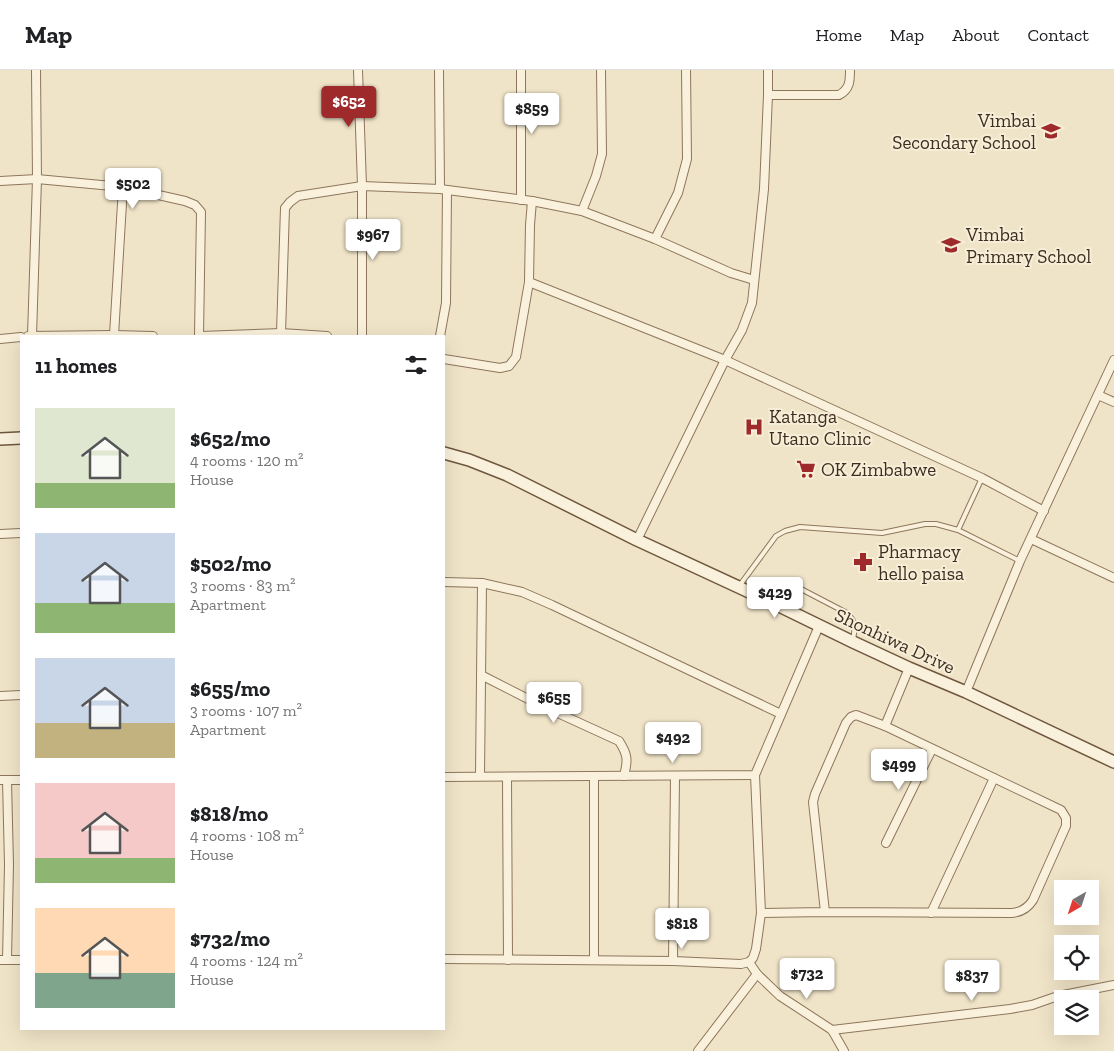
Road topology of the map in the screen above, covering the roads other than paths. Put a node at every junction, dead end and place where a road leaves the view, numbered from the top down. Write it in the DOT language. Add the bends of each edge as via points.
graph roads {
  1 [pos="36,70"];
  2 [pos="358,70"];
  3 [pos="440,70"];
  4 [pos="521,70"];
  5 [pos="602,70"];
  6 [pos="686,70"];
  7 [pos="768,70"];
  8 [pos="850,70"];
  9 [pos="768,95"];
  10 [pos="37,179"];
  11 [pos="0,181"];
  12 [pos="362,186"];
  13 [pos="123,187"];
  14 [pos="443,190"];
  15 [pos="521,200"];
  16 [pos="532,201"];
  17 [pos="582,212"];
  18 [pos="655,239"];
  19 [pos="754,280"];
  20 [pos="529,282"];
  21 [pos="281,333"];
  22 [pos="32,335"];
  23 [pos="114,335"];
  24 [pos="199,335"];
  25 [pos="226,335"];
  26 [pos="312,335"];
  27 [pos="362,335"];
  28 [pos="440,335"];
  29 [pos="20,337"];
  30 [pos="0,339"];
  31 [pos="445,359"];
  32 [pos="725,360"];
  33 [pos="1114,360"];
  34 [pos="1098,395"];
  35 [pos="1114,402"];
  36 [pos="20,438"];
  37 [pos="0,439"];
  38 [pos="445,453"];
  39 [pos="982,478"];
  40 [pos="1044,511"];
  41 [pos="958,530"];
  42 [pos="20,533"];
  43 [pos="0,534"];
  44 [pos="1031,539"];
  45 [pos="637,540"];
  46 [pos="1020,561"];
  47 [pos="1114,578"];
  48 [pos="445,582"];
  49 [pos="482,583"];
  50 [pos="739,587"];
  51 [pos="773,603"];
  52 [pos="820,626"];
  53 [pos="853,642"];
  54 [pos="909,668"];
  55 [pos="481,674"];
  56 [pos="966,692"];
  57 [pos="20,695"];
  58 [pos="0,696"];
  59 [pos="781,714"];
  60 [pos="885,726"];
  61 [pos="932,748"];
  62 [pos="1114,762"];
  63 [pos="754,775"];
  64 [pos="480,776"];
  65 [pos="594,776"];
  66 [pos="624,776"];
  67 [pos="675,776"];
  68 [pos="445,777"];
  69 [pos="507,777"];
  70 [pos="994,778"];
  71 [pos="4,780"];
  72 [pos="20,780"];
  73 [pos="886,843"];
  74 [pos="0,865"];
  75 [pos="9,865"];
  76 [pos="825,912"];
  77 [pos="930,912"];
  78 [pos="761,913"];
  79 [pos="445,959"];
  80 [pos="3,960"];
  81 [pos="20,960"];
  82 [pos="508,960"];
  83 [pos="594,960"];
  84 [pos="673,961"];
  85 [pos="749,962"];
  86 [pos="757,974"];
  87 [pos="1114,985"];
  88 [pos="832,1030"];
  89 [pos="698,1051"];
  90 [pos="844,1051"];
  1 -- 10 [label="street"];
  2 -- 12 [label="street"];
  3 -- 14 [label="street"];
  4 -- 15 [label="street"];
  5 -- 17 [label="street" via="602,154"];
  6 -- 18 [label="street" via="687,159 678,193"];
  7 -- 9 [label="street"];
  8 -- 9 [label="street" via="850,84 845,92 839,94"];
  9 -- 19 [label="street" via="764,189"];
  10 -- 11 [label="street"];
  10 -- 13 [label="street"];
  10 -- 22 [label="street"];
  12 -- 14 [label="street"];
  12 -- 21 [label="street" via="298,196 285,208"];
  12 -- 27 [label="street"];
  13 -- 23 [label="street"];
  13 -- 24 [label="street" via="185,201 195,205 200,212"];
  14 -- 15 [label="street"];
  14 -- 28 [label="street" via="446,303"];
  15 -- 16 [label="street"];
  16 -- 17 [label="street"];
  16 -- 20 [label="street"];
  17 -- 18 [label="street"];
  18 -- 19 [label="street"];
  19 -- 32 [label="street" via="752,303 742,330"];
  20 -- 31 [label="street" via="516,357 509,366 500,368"];
  20 -- 32 [label="street"];
  21 -- 25 [label="street"];
  21 -- 26 [label="street"];
  29 -- 30 [label="street"];
  32 -- 39 [label="street"];
  32 -- 45 [label="street"];
  33 -- 34 [label="street"];
  34 -- 35 [label="street"];
  34 -- 40 [label="street"];
  36 -- 37 [label="street"];
  38 -- 45 [label="street, Shonhiwa Drive" via="507,475"];
  39 -- 40 [label="street"];
  39 -- 41 [label="lane"];
  40 -- 44 [label="street"];
  41 -- 46 [label="lane"];
  41 -- 50 [label="lane" via="936,524 882,533 800,527 776,536"];
  42 -- 43 [label="street"];
  44 -- 46 [label="street"];
  44 -- 47 [label="street"];
  45 -- 50 [label="street, Shonhiwa Drive"];
  46 -- 56 [label="street"];
  48 -- 49 [label="street"];
  49 -- 55 [label="street"];
  49 -- 59 [label="street" via="522,592 552,605"];
  50 -- 51 [label="street, Shonhiwa Drive"];
  51 -- 52 [label="street, Shonhiwa Drive"];
  51 -- 53 [label="lane" via="790,590 801,589 847,613 855,624"];
  52 -- 53 [label="street, Shonhiwa Drive"];
  52 -- 59 [label="street"];
  53 -- 54 [label="street, Shonhiwa Drive"];
  54 -- 56 [label="street, Shonhiwa Drive"];
  54 -- 60 [label="street"];
  55 -- 64 [label="street"];
  55 -- 66 [label="street" via="619,741 626,751"];
  56 -- 62 [label="street, Shonhiwa Drive"];
  57 -- 58 [label="street"];
  59 -- 63 [label="street"];
  60 -- 61 [label="street"];
  60 -- 76 [label="street" via="856,715 851,717 815,794 813,802"];
  61 -- 70 [label="street"];
  61 -- 73 [label="street"];
  63 -- 67 [label="street"];
  63 -- 78 [label="street"];
  64 -- 68 [label="street"];
  64 -- 69 [label="street"];
  65 -- 66 [label="street"];
  65 -- 69 [label="street"];
  65 -- 83 [label="street"];
  66 -- 67 [label="street"];
  67 -- 84 [label="street"];
  69 -- 82 [label="street"];
  70 -- 77 [label="street"];
  70 -- 77 [label="street" via="1061,810 1066,818 1066,826 1033,900 1027,908 1017,912"];
  71 -- 72 [label="street"];
  71 -- 75 [label="street"];
  74 -- 75 [label="street"];
  75 -- 80 [label="street"];
  76 -- 77 [label="street"];
  76 -- 78 [label="street"];
  78 -- 85 [label="street" via="756,948"];
  79 -- 82 [label="street"];
  80 -- 81 [label="street"];
  82 -- 83 [label="street"];
  83 -- 84 [label="street"];
  84 -- 85 [label="street"];
  85 -- 86 [label="street"];
  86 -- 88 [label="street" via="780,996"];
  86 -- 89 [label="street"];
  87 -- 88 [label="street" via="1010,1009"];
  88 -- 90 [label="street"];
}
